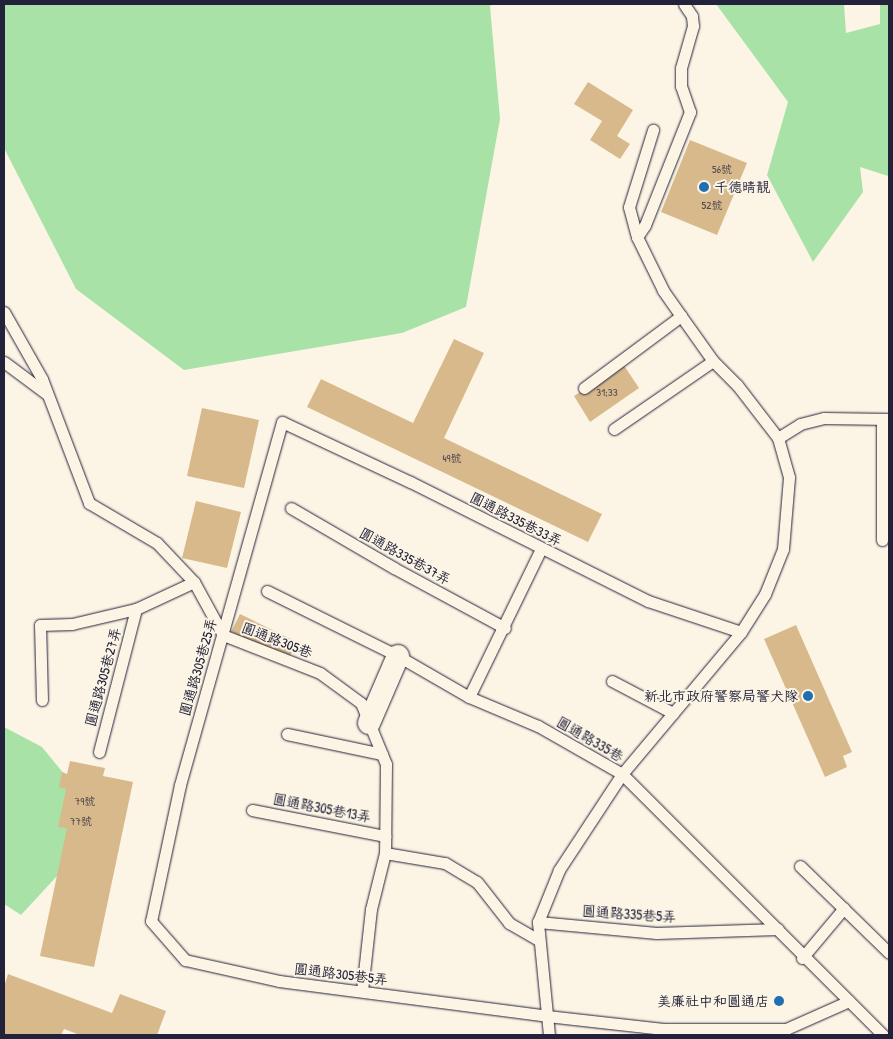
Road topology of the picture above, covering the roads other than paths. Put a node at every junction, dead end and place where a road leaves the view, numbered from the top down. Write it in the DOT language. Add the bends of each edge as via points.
graph roads {
  1 [pos="684,4"];
  2 [pos="653,130"];
  3 [pos="637,237"];
  4 [pos="4,312"];
  5 [pos="681,316"];
  6 [pos="713,361"];
  7 [pos="4,362"];
  8 [pos="584,388"];
  9 [pos="47,394"];
  10 [pos="886,419"];
  11 [pos="282,422"];
  12 [pos="614,429"];
  13 [pos="778,438"];
  14 [pos="291,508"];
  15 [pos="882,540"];
  16 [pos="541,550"];
  17 [pos="194,582"];
  18 [pos="267,592"];
  19 [pos="136,609"];
  20 [pos="505,628"];
  21 [pos="740,632"];
  22 [pos="223,635"];
  23 [pos="398,656"];
  24 [pos="612,681"];
  25 [pos="468,697"];
  26 [pos="42,700"];
  27 [pos="673,713"];
  28 [pos="369,723"];
  29 [pos="287,734"];
  30 [pos="99,752"];
  31 [pos="382,754"];
  32 [pos="622,774"];
  33 [pos="252,810"];
  34 [pos="385,836"];
  35 [pos="385,853"];
  36 [pos="800,866"];
  37 [pos="844,908"];
  38 [pos="151,921"];
  39 [pos="538,922"];
  40 [pos="778,929"];
  41 [pos="539,940"];
  42 [pos="889,953"];
  43 [pos="802,958"];
  44 [pos="362,991"];
  45 [pos="849,1001"];
  46 [pos="547,1016"];
  47 [pos="548,1035"];
  48 [pos="883,1035"];
  1 -- 3 [label="lane" via="692,16 692,32 681,68 680,86 690,112 645,225"];
  2 -- 3 [label="lane" via="629,207"];
  3 -- 5 [label="lane" via="663,290"];
  4 -- 9 [label="lane, 圓通路305巷" via="42,379"];
  5 -- 6 [label="lane"];
  5 -- 8 [label="lane"];
  6 -- 12 [label="lane"];
  6 -- 13 [label="lane" via="737,385"];
  7 -- 9 [label="lane"];
  9 -- 17 [label="lane, 圓通路305巷" via="89,503 157,544"];
  10 -- 13 [label="lane" via="824,418 800,424"];
  10 -- 15 [label="lane"];
  11 -- 16 [label="lane, 圓通路335巷33弄" via="410,482"];
  11 -- 22 [label="lane, 圓通路305巷25弄"];
  13 -- 21 [label="lane" via="789,477 783,549 765,594"];
  14 -- 20 [label="lane, 圓通路335巷37弄"];
  16 -- 20 [label="lane"];
  16 -- 21 [label="lane, 圓通路335巷33弄" via="648,601"];
  17 -- 19 [label="lane"];
  17 -- 22 [label="lane, 圓通路305巷"];
  18 -- 23 [label="lane, 圓通路335巷"];
  19 -- 26 [label="lane" via="72,624 40,625"];
  19 -- 30 [label="lane, 圓通路305巷27弄"];
  20 -- 25 [label="lane"];
  21 -- 27 [label="lane"];
  22 -- 28 [label="lane, 圓通路305巷" via="320,672 362,703"];
  22 -- 38 [label="lane, 圓通路305巷25弄" via="180,785"];
  23 -- 25 [label="lane, 圓通路335巷"];
  23 -- 28 [label="street"];
  24 -- 27 [label="lane"];
  25 -- 32 [label="lane, 圓通路335巷" via="538,726"];
  27 -- 32 [label="lane"];
  28 -- 31 [label="lane, 圓通路305巷"];
  29 -- 31 [label="lane"];
  31 -- 34 [label="lane, 圓通路305巷" via="386,764"];
  32 -- 39 [label="lane" via="559,870"];
  32 -- 40 [label="lane, 圓通路335巷"];
  33 -- 34 [label="lane, 圓通路305巷13弄"];
  34 -- 35 [label="lane, 圓通路305巷"];
  35 -- 41 [label="lane" via="445,863 477,882 509,923"];
  35 -- 44 [label="lane, 圓通路305巷" via="370,910"];
  36 -- 37 [label="lane"];
  37 -- 42 [label="lane"];
  37 -- 43 [label="lane"];
  38 -- 44 [label="lane, 圓通路305巷5弄" via="185,960 279,981"];
  39 -- 40 [label="lane, 圓通路335巷5弄" via="656,933"];
  39 -- 41 [label="lane"];
  40 -- 43 [label="lane, 圓通路335巷"];
  41 -- 46 [label="lane"];
  43 -- 45 [label="lane, 圓通路335巷"];
  44 -- 46 [label="lane, 圓通路305巷5弄"];
  45 -- 46 [label="lane, 圓通路305巷5弄" via="786,1030 663,1029"];
  45 -- 48 [label="lane, 圓通路335巷"];
  46 -- 47 [label="lane"];
}
